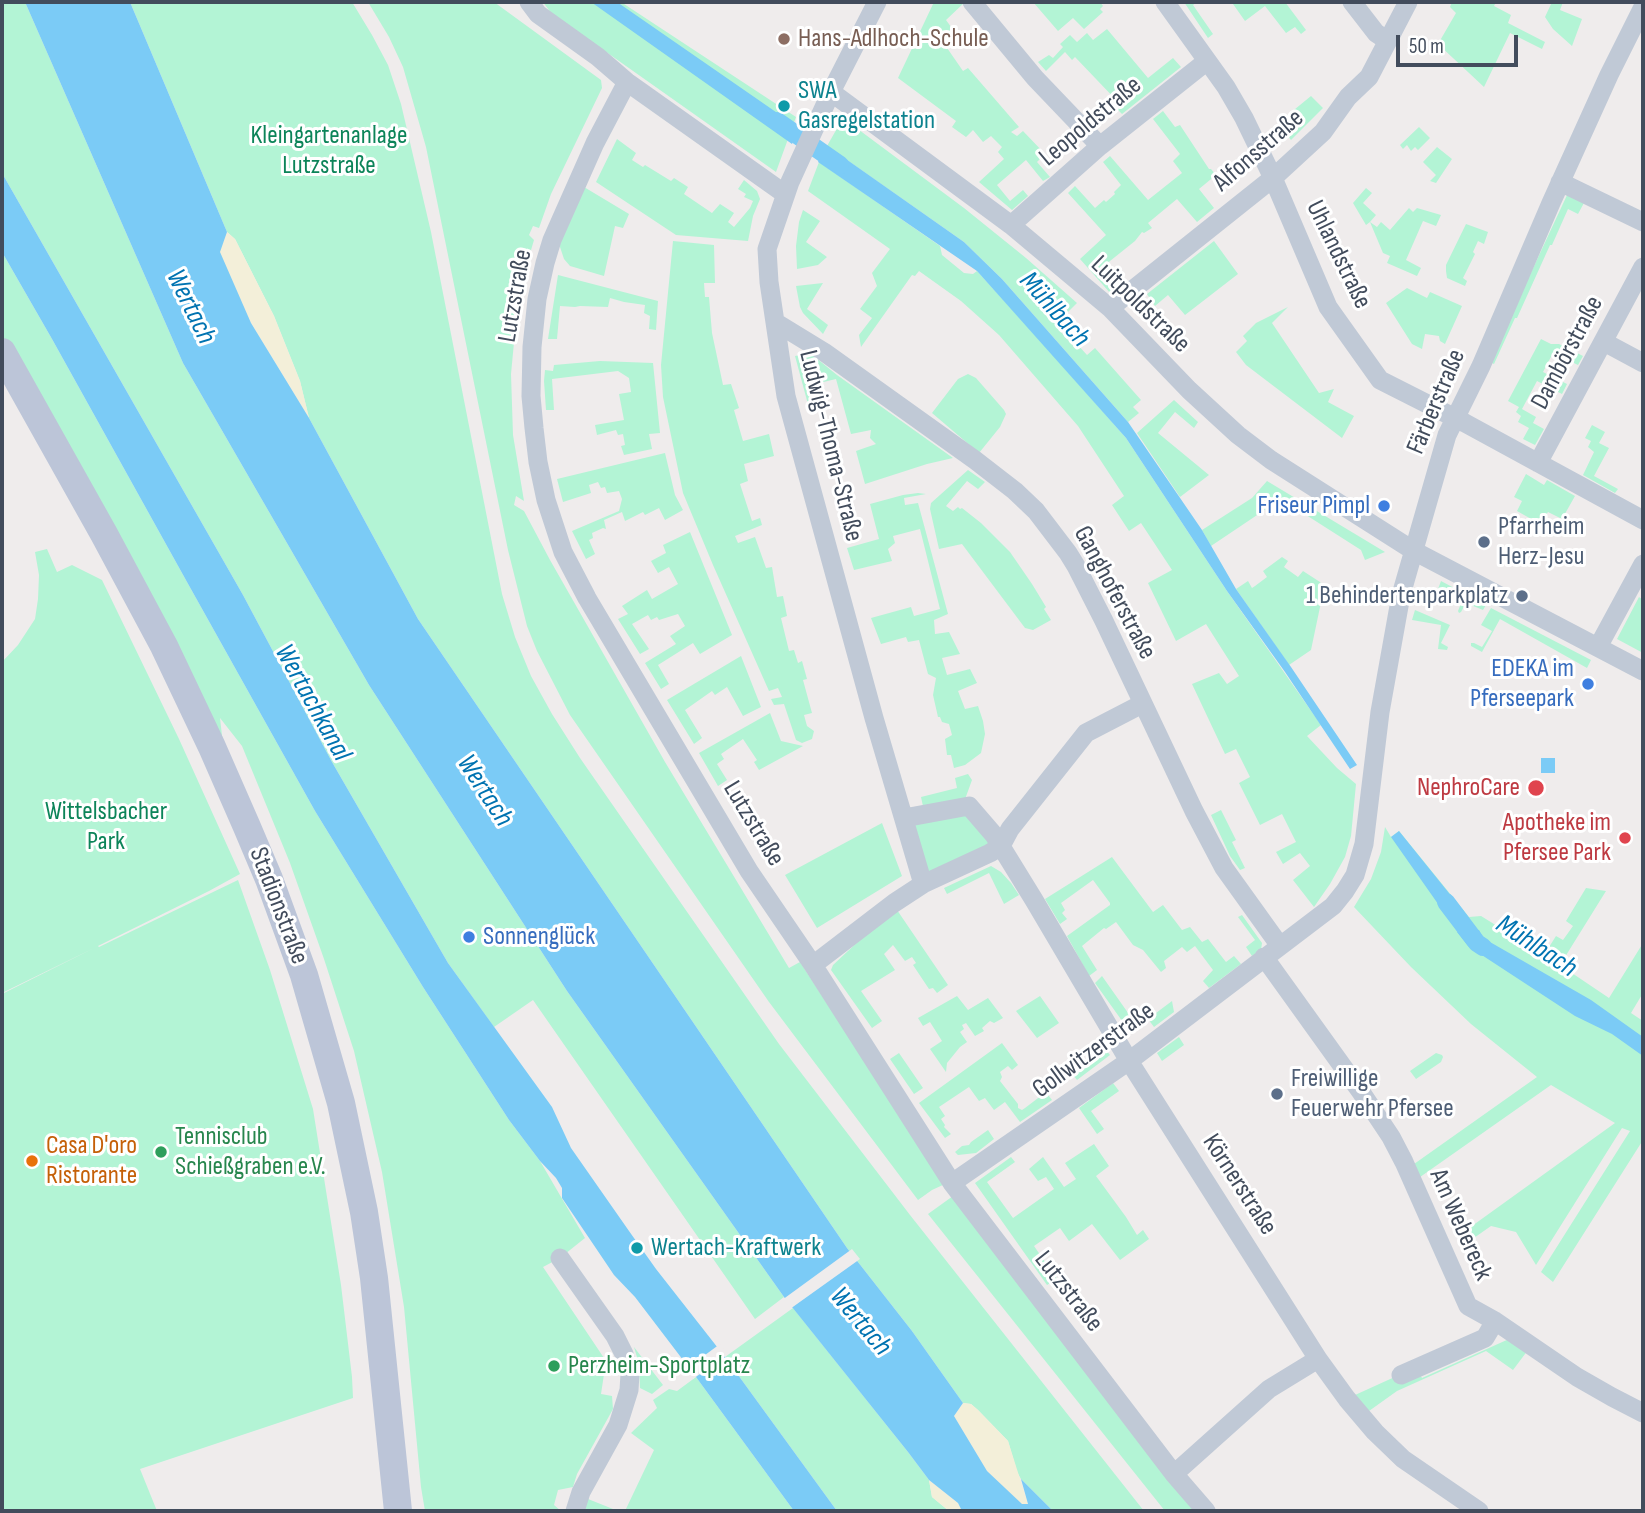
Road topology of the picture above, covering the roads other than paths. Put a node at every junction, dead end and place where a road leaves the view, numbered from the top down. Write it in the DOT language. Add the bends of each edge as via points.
graph roads {
  1 [pos="529,2"];
  2 [pos="877,2"];
  3 [pos="972,2"];
  4 [pos="1165,2"];
  5 [pos="1352,2"];
  6 [pos="1408,2"];
  7 [pos="1643,7"];
  8 [pos="1388,41"];
  9 [pos="1207,61"];
  10 [pos="627,82"];
  11 [pos="831,92"];
  12 [pos="1100,146"];
  13 [pos="1273,178"];
  14 [pos="1560,182"];
  15 [pos="785,194"];
  16 [pos="1643,222"];
  17 [pos="1011,225"];
  18 [pos="1643,267"];
  19 [pos="1110,308"];
  20 [pos="775,322"];
  21 [pos="1604,342"];
  22 [pos="2,352"];
  23 [pos="1643,363"];
  24 [pos="1456,418"];
  25 [pos="1538,463"];
  26 [pos="1643,520"];
  27 [pos="1414,551"];
  28 [pos="1643,564"];
  29 [pos="1598,647"];
  30 [pos="1643,671"];
  31 [pos="1143,704"];
  32 [pos="904,818"];
  33 [pos="1364,844"];
  34 [pos="1001,846"];
  35 [pos="923,884"];
  36 [pos="1280,946"];
  37 [pos="1264,957"];
  38 [pos="813,965"];
  39 [pos="1129,1061"];
  40 [pos="952,1183"];
  41 [pos="560,1258"];
  42 [pos="1495,1321"];
  43 [pos="1318,1359"];
  44 [pos="1401,1375"];
  45 [pos="1643,1413"];
  46 [pos="1174,1474"];
  47 [pos="398,1511"];
  48 [pos="575,1511"];
  49 [pos="1206,1511"];
  50 [pos="1479,1511"];
  1 -- 10 [label="street"];
  2 -- 11 [label="street, Ludwig-Thoma-Straße"];
  3 -- 12 [label="street"];
  4 -- 9 [label="street, Uhlandstraße"];
  5 -- 8 [label="street"];
  6 -- 8 [label="street, Alfonsstraße"];
  7 -- 14 [label="street, Färberstraße"];
  8 -- 13 [label="street, Alfonsstraße" via="1369,77 1323,132"];
  9 -- 12 [label="street, Leopoldstraße"];
  9 -- 13 [label="street, Uhlandstraße" via="1244,118"];
  10 -- 15 [label="street"];
  10 -- 38 [label="street, Lutzstraße" via="552,240 537,299 531,396 546,500 563,552 587,597 749,871"];
  11 -- 15 [label="street, Ludwig-Thoma-Straße"];
  11 -- 17 [label="street, Luitpoldstraße"];
  12 -- 17 [label="street, Leopoldstraße"];
  13 -- 19 [label="street, Alfonsstraße"];
  13 -- 24 [label="street, Uhlandstraße" via="1328,307 1380,380"];
  14 -- 16 [label="street"];
  14 -- 24 [label="street, Färberstraße"];
  15 -- 20 [label="street, Ludwig-Thoma-Straße" via="767,249"];
  17 -- 19 [label="street, Luitpoldstraße"];
  18 -- 21 [label="street, Dambörstraße"];
  19 -- 27 [label="street, Luitpoldstraße" via="1238,435"];
  20 -- 31 [label="street, Ganghoferstraße" via="975,460 1036,511 1076,566"];
  20 -- 32 [label="street, Ludwig-Thoma-Straße" via="786,396"];
  21 -- 23 [label="street"];
  21 -- 25 [label="street, Dambörstraße"];
  22 -- 47 [label="street, Stadionstraße" via="164,646 252,838 304,975 341,1102 364,1212"];
  24 -- 25 [label="street, Uhlandstraße"];
  24 -- 27 [label="street, Färberstraße" via="1443,447"];
  25 -- 26 [label="street, Uhlandstraße"];
  27 -- 29 [label="street, Luitpoldstraße"];
  27 -- 33 [label="street, Färberstraße" via="1401,595 1380,712"];
  28 -- 29 [label="street"];
  29 -- 30 [label="street, Luitpoldstraße"];
  31 -- 34 [label="street" via="1086,733"];
  31 -- 36 [label="street, Ganghoferstraße" via="1224,868"];
  32 -- 34 [label="street, Körnerstraße" via="969,806"];
  32 -- 35 [label="street, Ludwig-Thoma-Straße"];
  33 -- 36 [label="street, Gollwitzerstraße" via="1355,875 1333,906"];
  34 -- 35 [label="street"];
  34 -- 39 [label="street, Körnerstraße"];
  35 -- 38 [label="street"];
  36 -- 37 [label="street, Gollwitzerstraße"];
  37 -- 39 [label="street, Gollwitzerstraße"];
  37 -- 42 [label="street, Am Webereck" via="1391,1137 1468,1306"];
  38 -- 40 [label="street, Lutzstraße"];
  39 -- 40 [label="street, Gollwitzerstraße"];
  39 -- 43 [label="street, Körnerstraße"];
  40 -- 46 [label="street, Lutzstraße"];
  41 -- 48 [label="street" via="615,1336 629,1374 618,1425"];
  42 -- 44 [label="street" via="1485,1338"];
  42 -- 45 [label="street, Am Webereck" via="1577,1377"];
  43 -- 46 [label="street" via="1269,1389"];
  43 -- 50 [label="street, Körnerstraße" via="1347,1399 1403,1459"];
  46 -- 49 [label="street, Lutzstraße"];
}
